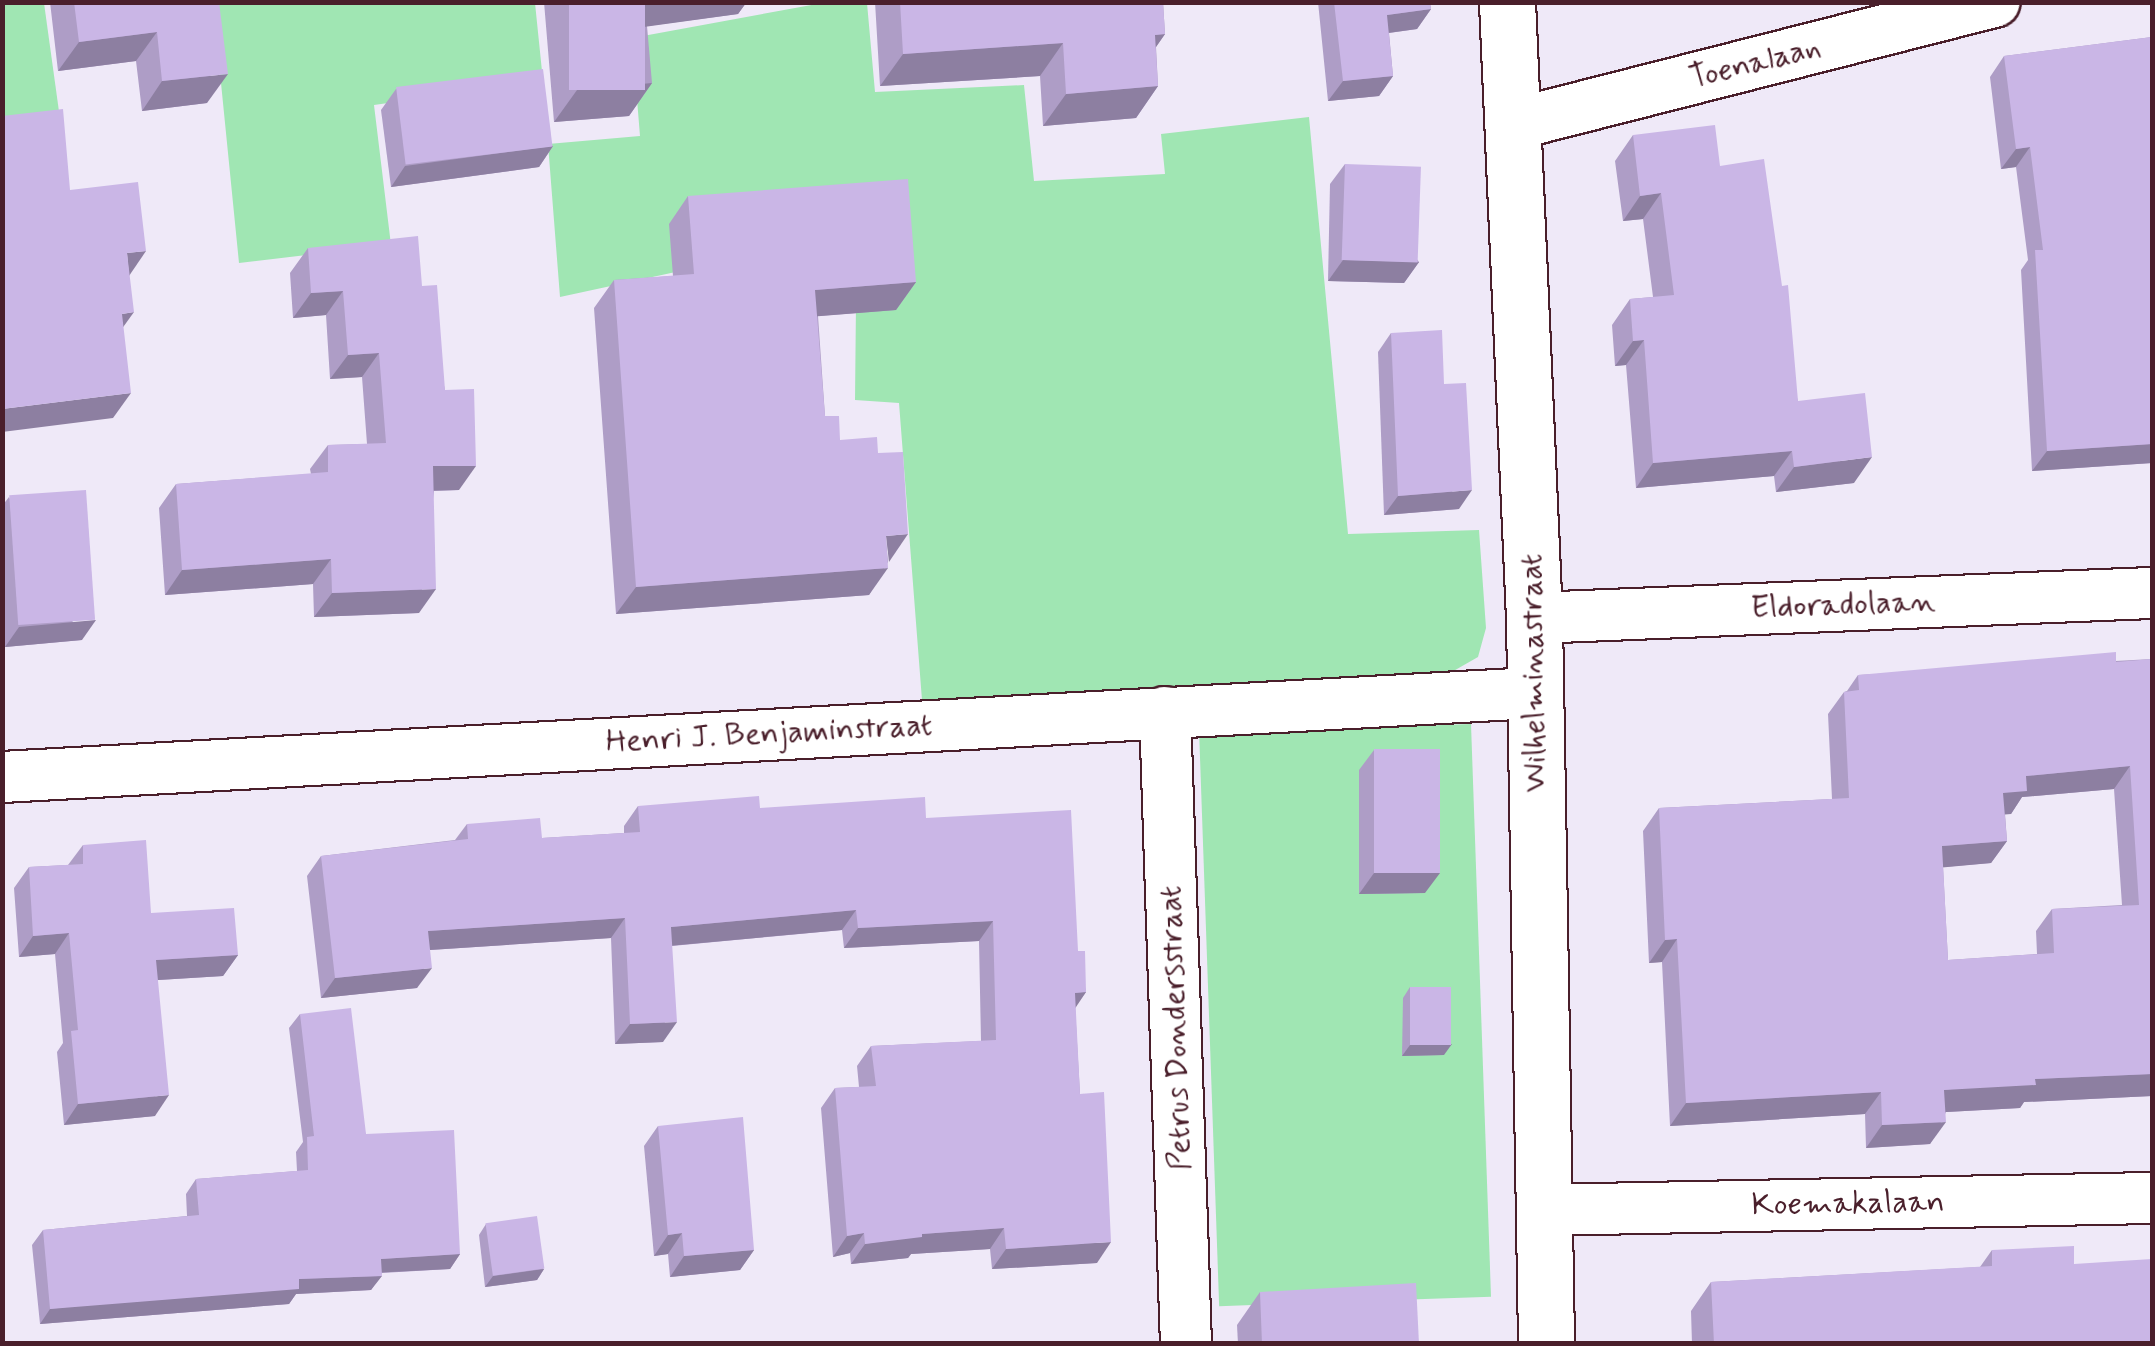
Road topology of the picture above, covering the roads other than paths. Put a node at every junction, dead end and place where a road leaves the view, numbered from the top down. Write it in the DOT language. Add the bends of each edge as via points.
graph roads {
  1 [pos="1508,2"];
  2 [pos="1996,2"];
  3 [pos="1515,124"];
  4 [pos="2152,592"];
  5 [pos="1534,618"];
  6 [pos="1535,693"];
  7 [pos="1165,712"];
  8 [pos="2,777"];
  9 [pos="2152,1198"];
  10 [pos="1543,1210"];
  11 [pos="1186,1343"];
  12 [pos="1174,1344"];
  13 [pos="1546,1344"];
  1 -- 3 [label="street, Wilhelminastraat"];
  2 -- 3 [label="street, Toenalaan"];
  3 -- 5 [label="street, Wilhelminastraat"];
  4 -- 5 [label="street, Eldoradolaan"];
  5 -- 6 [label="street, Wilhelminastraat"];
  6 -- 7 [label="street, Henri J. Benjaminstraat"];
  6 -- 10 [label="street, Wilhelminastraat"];
  7 -- 8 [label="street, Henri J. Benjaminstraat"];
  7 -- 11 [label="street, Petrus Dondersstraat"];
  9 -- 10 [label="street, Koemakalaan"];
  10 -- 13 [label="street, Wilhelminastraat"];
  11 -- 12 [label="street"];
}
